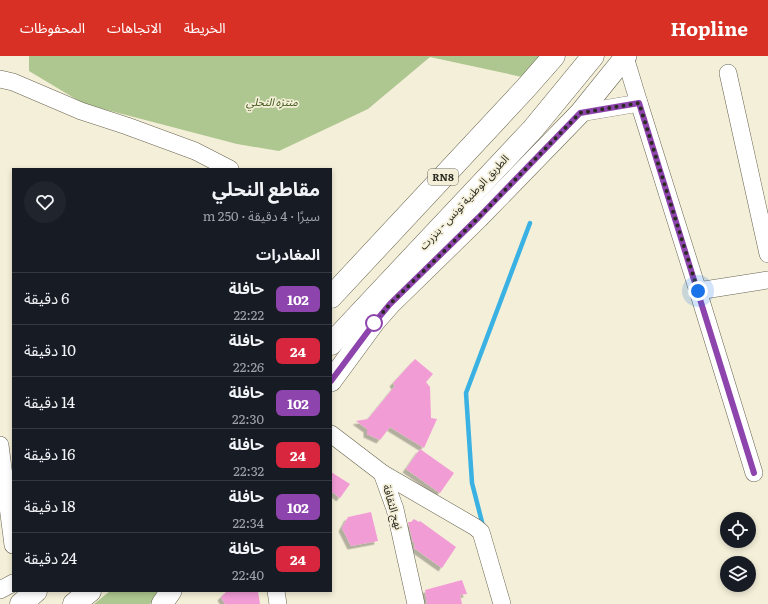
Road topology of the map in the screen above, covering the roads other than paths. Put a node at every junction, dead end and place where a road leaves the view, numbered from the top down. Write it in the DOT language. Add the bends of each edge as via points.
graph roads {
  1 [pos="554,56"];
  2 [pos="594,56"];
  3 [pos="625,57"];
  4 [pos="728,73"];
  5 [pos="0,79"];
  6 [pos="639,103"];
  7 [pos="580,113"];
  8 [pos="228,168"];
  9 [pos="768,254"];
  10 [pos="768,280"];
  11 [pos="338,282"];
  12 [pos="698,291"];
  13 [pos="332,295"];
  14 [pos="332,343"];
  15 [pos="332,380"];
  16 [pos="332,435"];
  17 [pos="0,445"];
  18 [pos="382,473"];
  19 [pos="754,473"];
  20 [pos="12,537"];
  21 [pos="12,584"];
  22 [pos="0,590"];
  23 [pos="35,592"];
  24 [pos="89,592"];
  25 [pos="170,592"];
  26 [pos="276,592"];
  27 [pos="21,604"];
  28 [pos="74,604"];
  29 [pos="162,604"];
  30 [pos="278,604"];
  31 [pos="416,604"];
  32 [pos="502,604"];
  1 -- 11 [label="highway, RN8"];
  2 -- 14 [label="highway, الطريق الوطنية تونس - بنزرت / RN8" via="532,129"];
  3 -- 6 [label="street"];
  3 -- 7 [label="street"];
  4 -- 9 [label="street"];
  5 -- 8 [label="street" via="195,151"];
  6 -- 7 [label="street"];
  6 -- 12 [label="street"];
  7 -- 15 [label="street" via="390,304"];
  10 -- 12 [label="street"];
  11 -- 13 [label="highway, RN8"];
  12 -- 19 [label="street"];
  16 -- 18 [label="street, نهج الثقافة"];
  17 -- 20 [label="street"];
  18 -- 31 [label="street, نهج الثقافة" via="395,509"];
  18 -- 32 [label="street" via="481,532"];
  21 -- 22 [label="street"];
  23 -- 27 [label="highway"];
  24 -- 28 [label="highway"];
  25 -- 29 [label="street"];
  26 -- 30 [label="street"];
}
